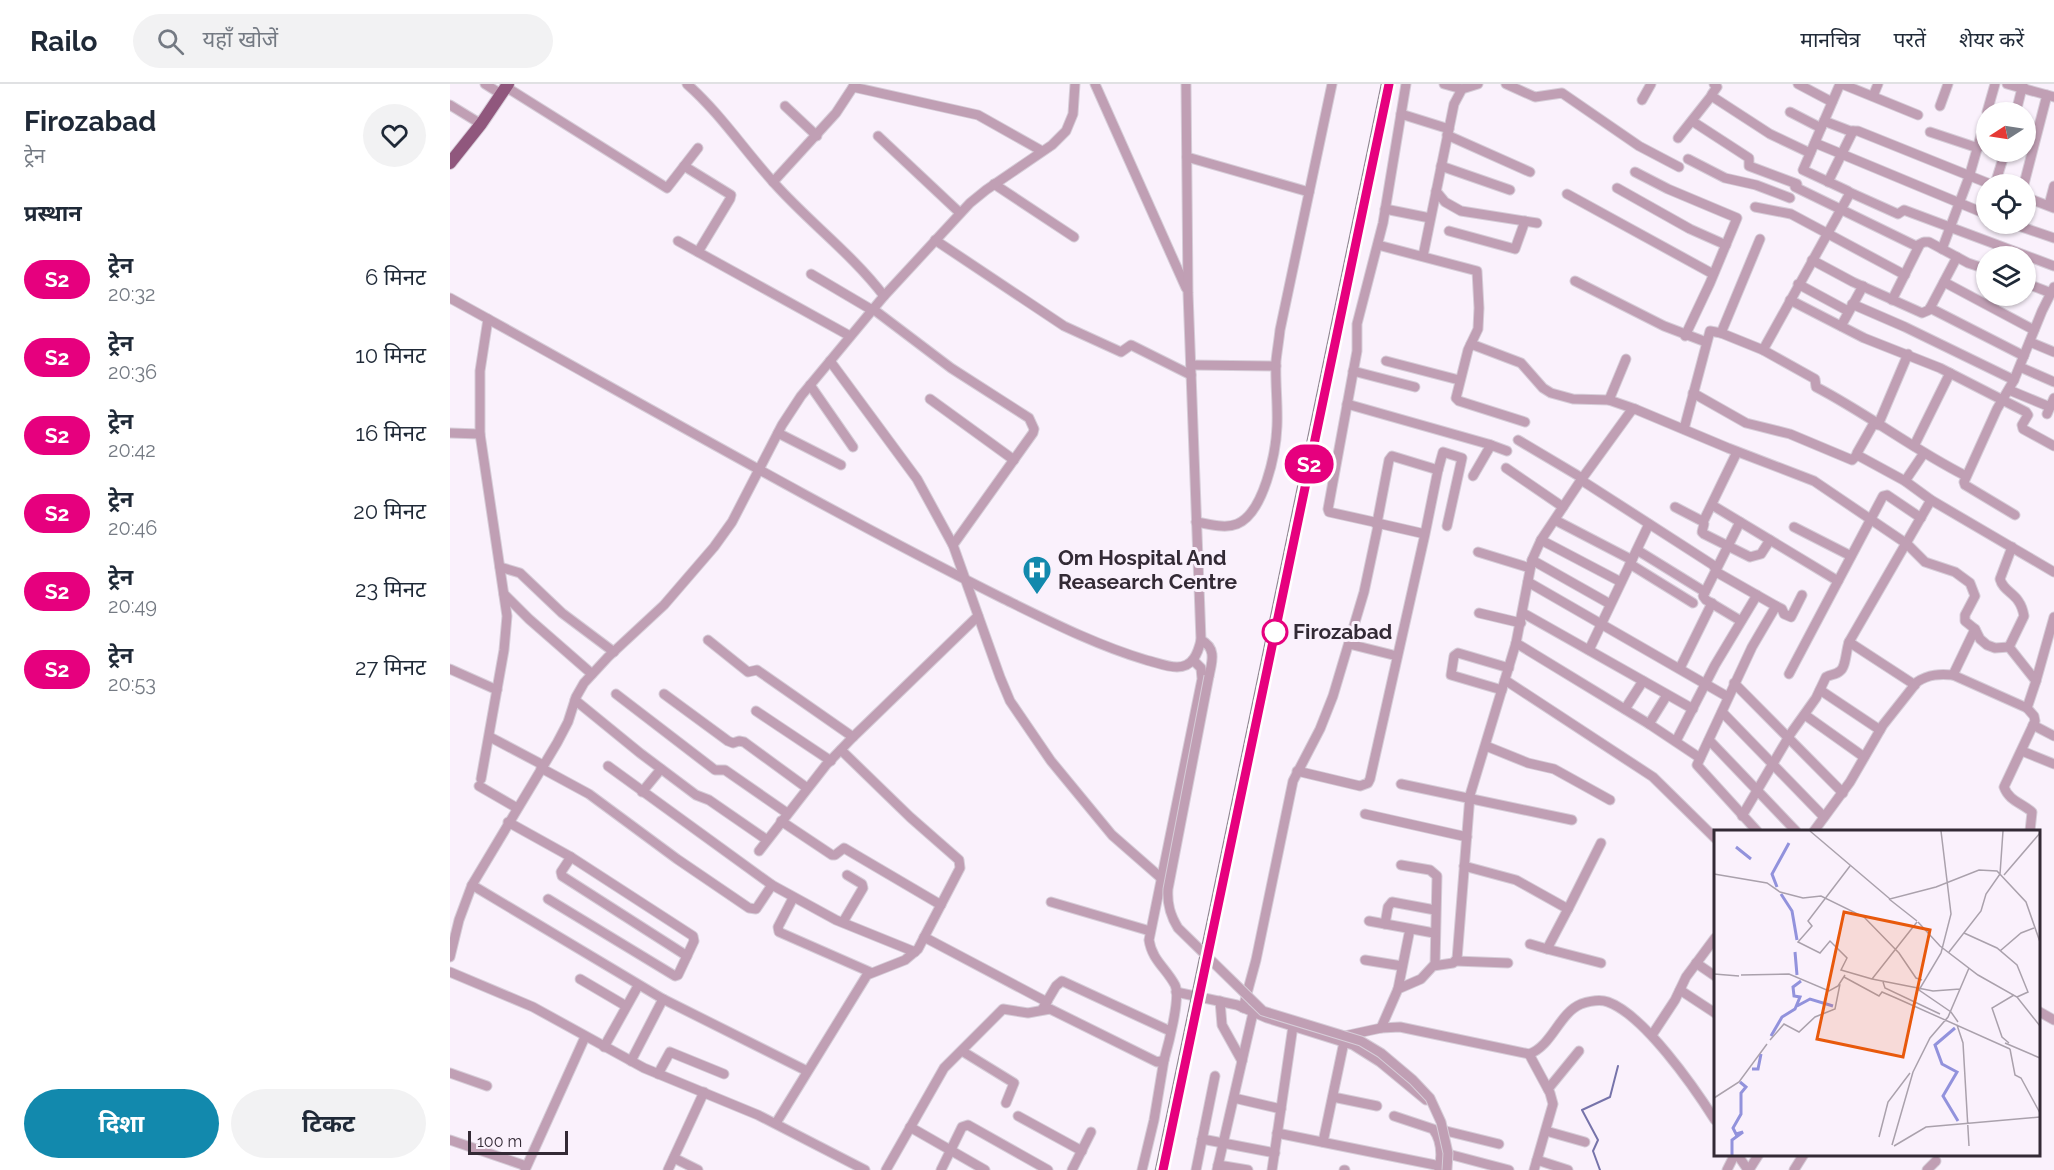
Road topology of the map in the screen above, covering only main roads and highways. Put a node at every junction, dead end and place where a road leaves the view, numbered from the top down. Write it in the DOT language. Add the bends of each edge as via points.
graph roads {
  1 [pos="505,88"];
  2 [pos="450,161"];
  1 -- 2 [label="main road"];
}
